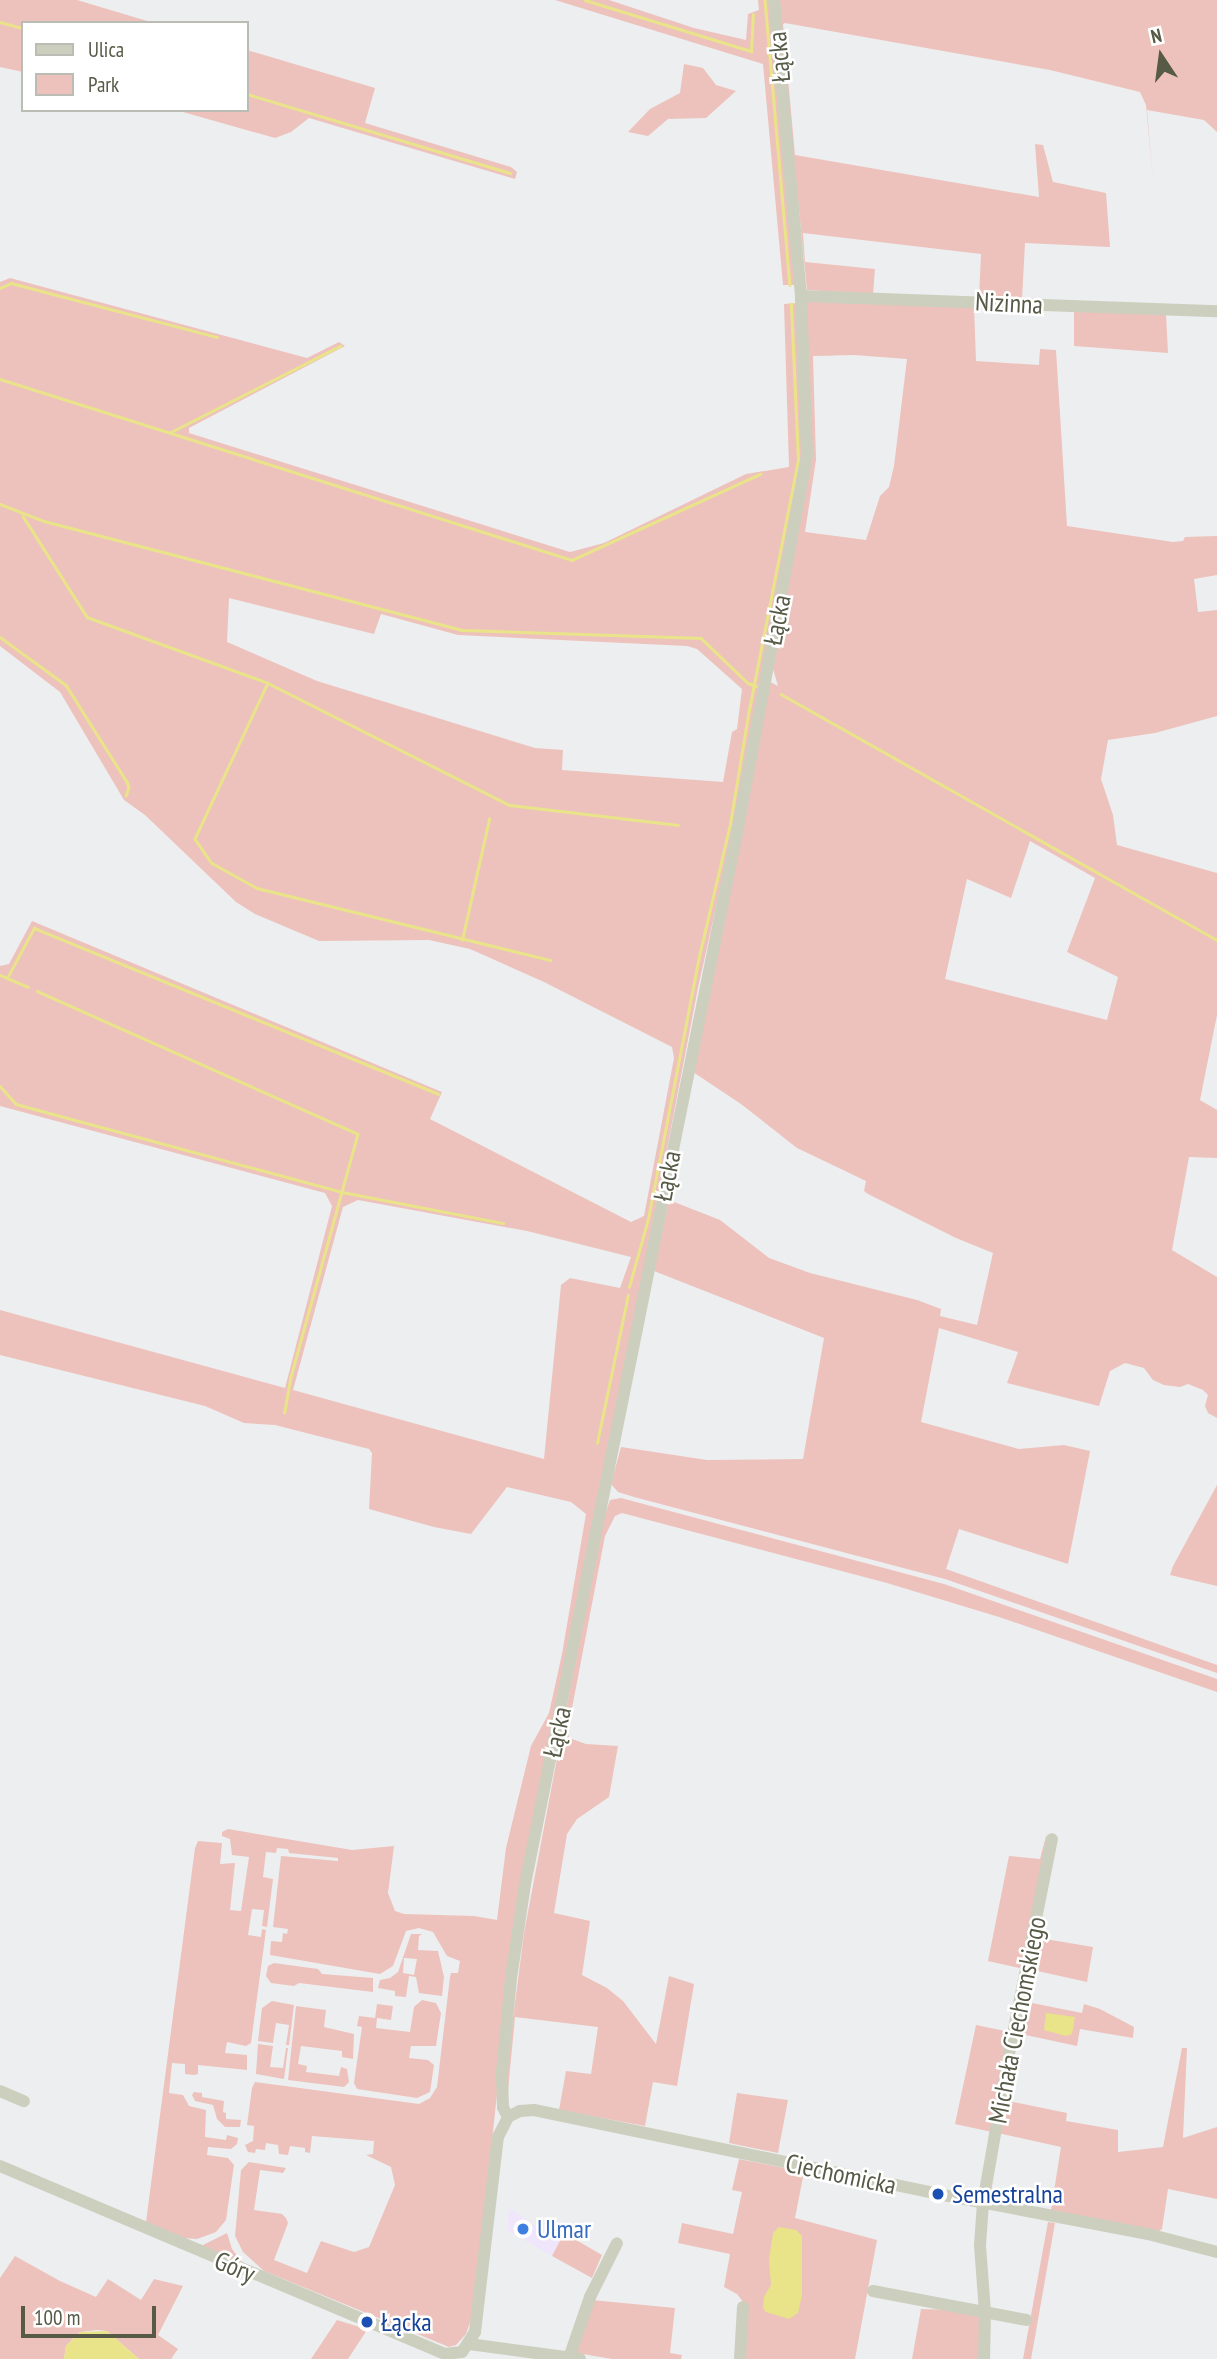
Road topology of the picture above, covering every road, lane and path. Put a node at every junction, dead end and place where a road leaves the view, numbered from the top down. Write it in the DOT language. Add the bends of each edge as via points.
graph roads {
  1 [pos="774,0"];
  2 [pos="800,296"];
  3 [pos="1217,311"];
  4 [pos="1052,1839"];
  5 [pos="0,2091"];
  6 [pos="24,2101"];
  7 [pos="508,2117"];
  8 [pos="0,2166"];
  9 [pos="984,2203"];
  10 [pos="617,2243"];
  11 [pos="1217,2252"];
  12 [pos="873,2291"];
  13 [pos="743,2308"];
  14 [pos="985,2312"];
  15 [pos="1026,2320"];
  16 [pos="498,2349"];
  17 [pos="466,2352"];
  18 [pos="575,2358"];
  19 [pos="519,2359"];
  20 [pos="740,2359"];
  21 [pos="984,2359"];
  1 -- 2 [label="street, Łącka"];
  2 -- 3 [label="street, Nizinna"];
  2 -- 7 [label="street, Łącka" via="807,427 804,470 737,833 525,1884 502,2072 503,2107"];
  4 -- 9 [label="street, Michała Ciechomskiego"];
  5 -- 6 [label="street"];
  7 -- 9 [label="street, Ciechomicka" via="534,2110"];
  7 -- 17 [label="street, Łącka" via="498,2137 477,2325"];
  8 -- 17 [label="street, Góry" via="431,2349 445,2354"];
  9 -- 11 [label="street, Ciechomicka"];
  9 -- 14 [label="street" via="980,2245"];
  10 -- 18 [label="street" via="590,2297"];
  12 -- 14 [label="street"];
  13 -- 20 [label="street"];
  14 -- 15 [label="street"];
  14 -- 21 [label="street"];
  16 -- 17 [label="street, Góry"];
  16 -- 18 [label="street"];
  16 -- 19 [label="street"];
}
